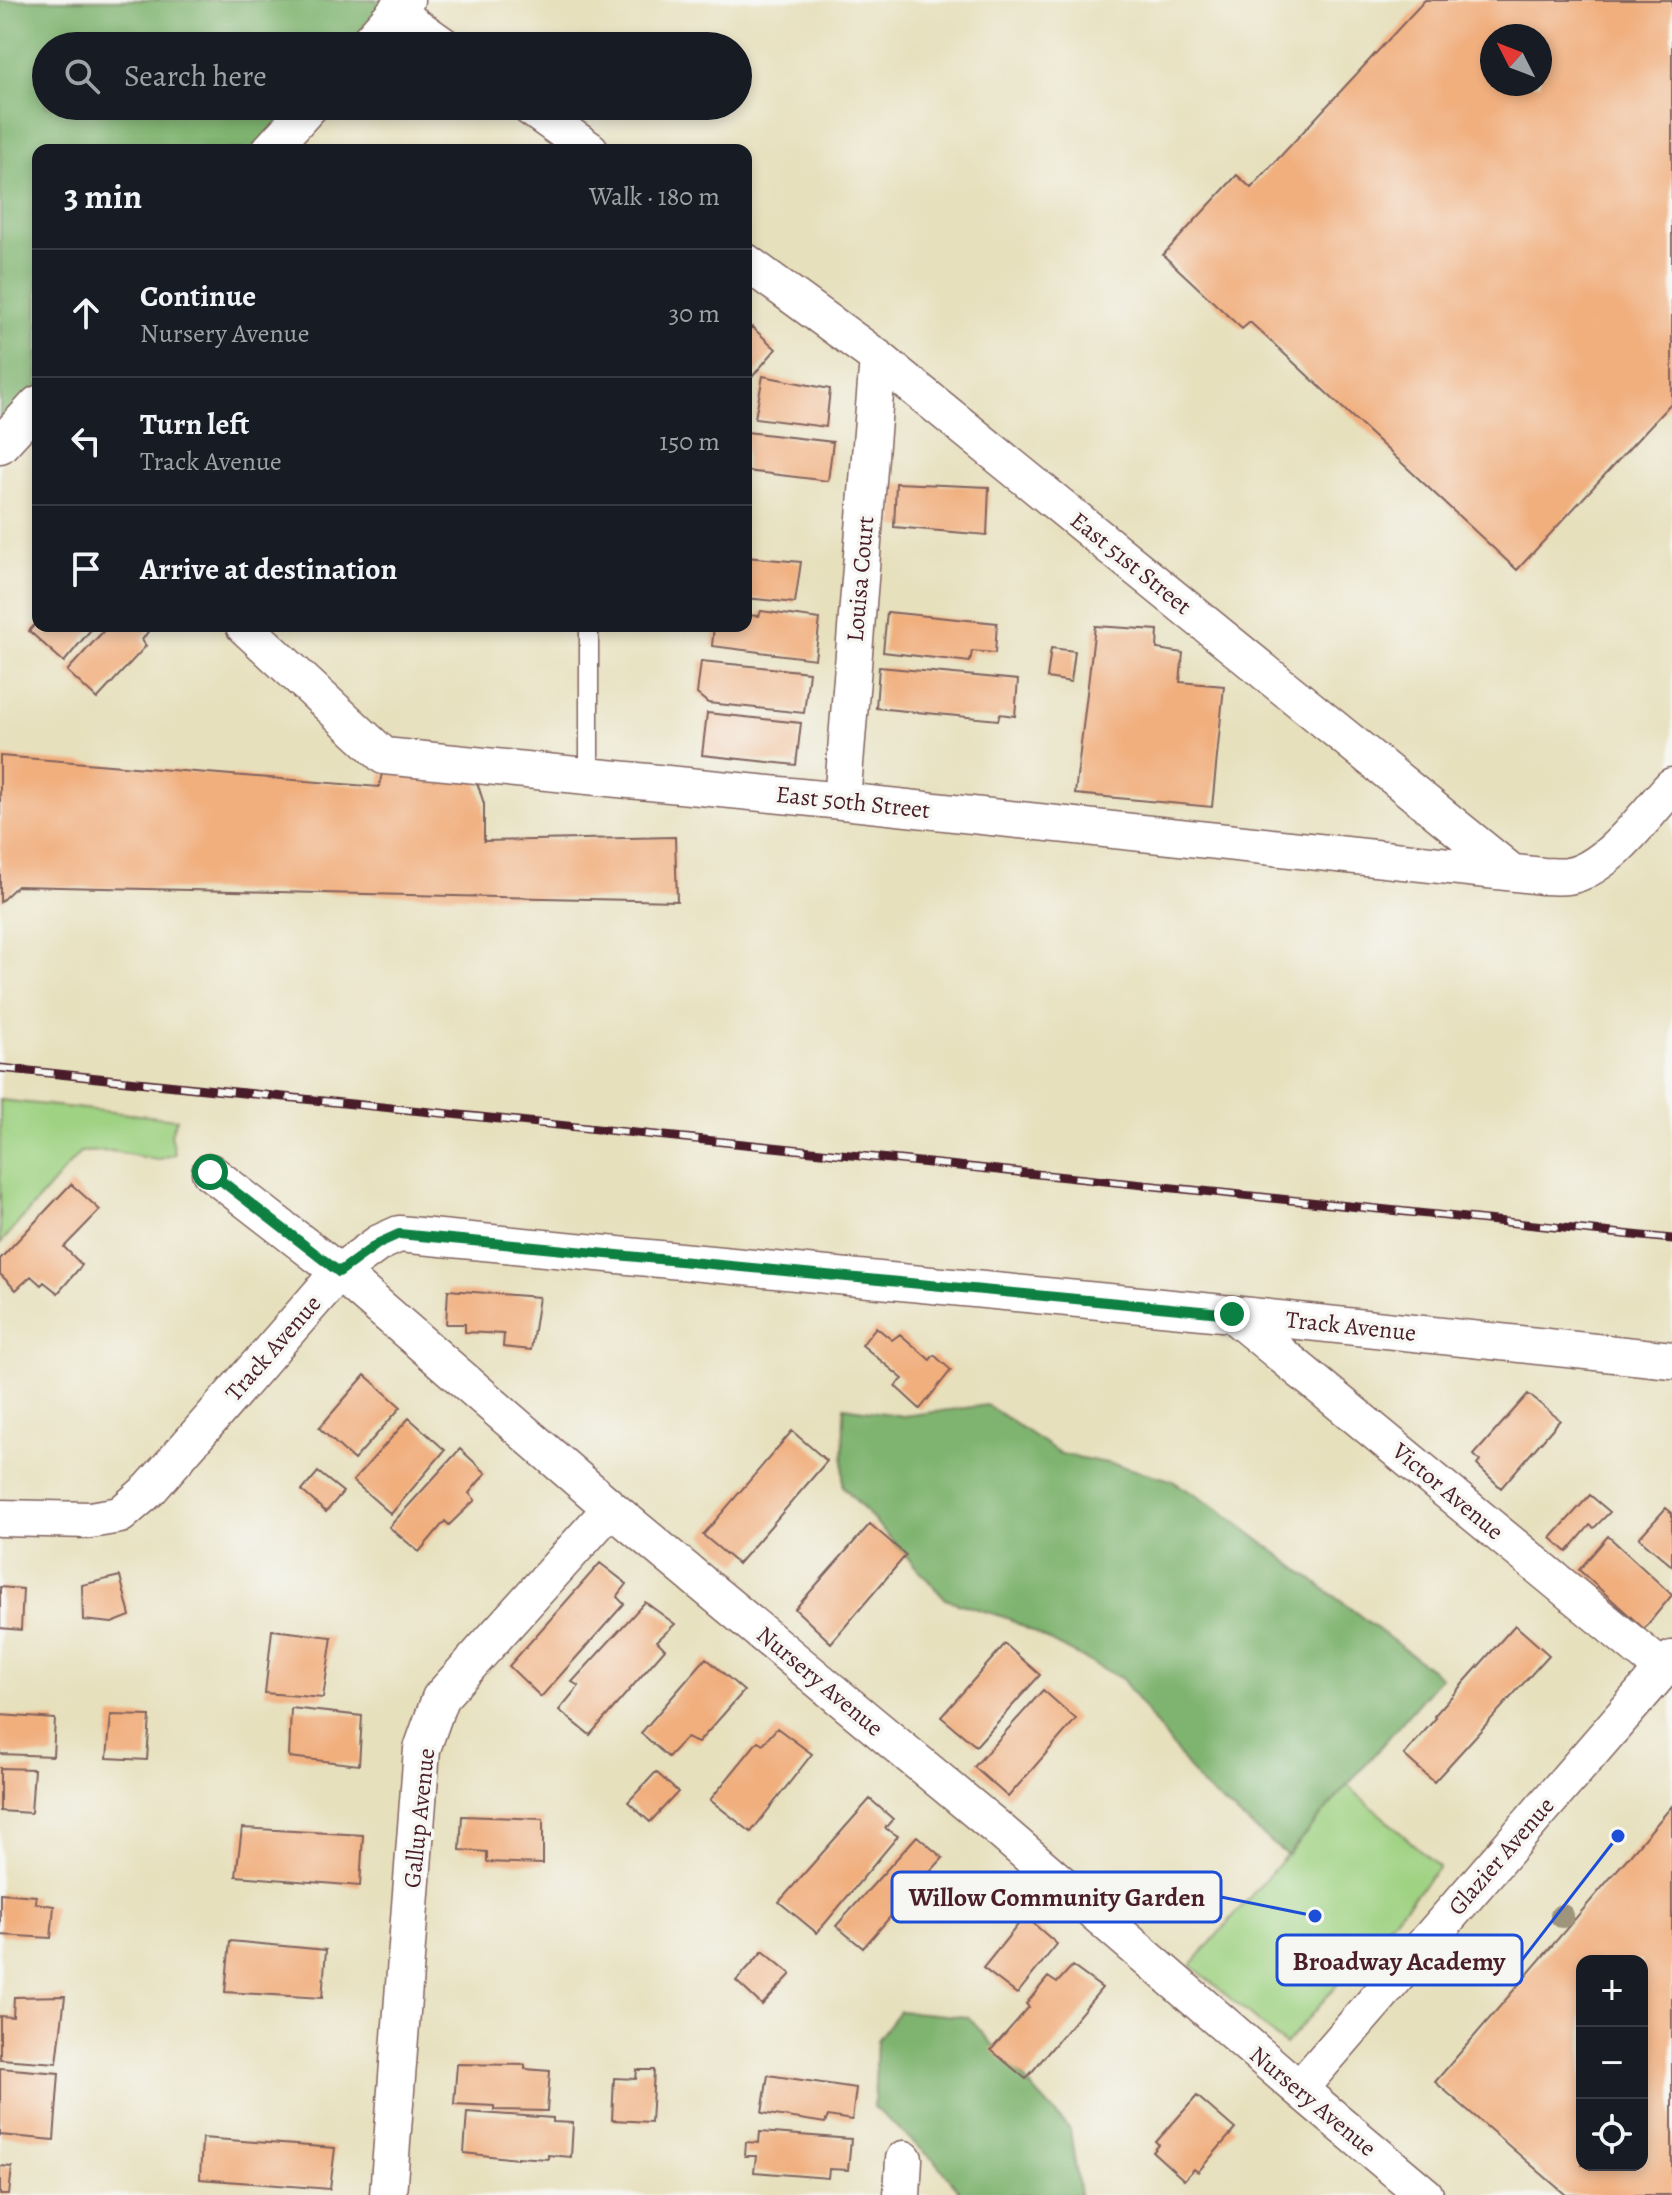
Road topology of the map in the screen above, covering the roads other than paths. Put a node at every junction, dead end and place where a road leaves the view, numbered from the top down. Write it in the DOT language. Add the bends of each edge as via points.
graph roads {
  1 [pos="401,6"];
  2 [pos="378,32"];
  3 [pos="429,32"];
  4 [pos="297,120"];
  5 [pos="548,120"];
  6 [pos="275,144"];
  7 [pos="582,144"];
  8 [pos="752,266"];
  9 [pos="878,358"];
  10 [pos="250,632"];
  11 [pos="589,632"];
  12 [pos="589,777"];
  13 [pos="1672,786"];
  14 [pos="842,801"];
  15 [pos="1511,872"];
  16 [pos="210,1172"];
  17 [pos="339,1272"];
  18 [pos="1232,1314"];
  19 [pos="1672,1360"];
  20 [pos="611,1508"];
  21 [pos="0,1518"];
  22 [pos="1668,1664"];
  23 [pos="1299,2089"];
  24 [pos="904,2159"];
  25 [pos="388,2195"];
  26 [pos="902,2195"];
  27 [pos="1425,2195"];
  1 -- 2 [label="street"];
  1 -- 3 [label="street"];
  4 -- 6 [label="street"];
  5 -- 7 [label="street"];
  8 -- 9 [label="street, East 51st Street"];
  9 -- 14 [label="street, Louisa Court"];
  9 -- 15 [label="street, East 51st Street"];
  10 -- 12 [label="street, East 50th Street" via="384,756"];
  11 -- 12 [label="lane"];
  12 -- 14 [label="street, East 50th Street"];
  13 -- 15 [label="street, East 50th Street" via="1590,869 1568,876"];
  14 -- 15 [label="street, East 50th Street"];
  16 -- 17 [label="street, Nursery Avenue"];
  17 -- 18 [label="street, Track Avenue" via="399,1234"];
  17 -- 20 [label="street, Nursery Avenue"];
  17 -- 21 [label="street, Track Avenue" via="150,1489 120,1515 90,1520"];
  18 -- 19 [label="street, Track Avenue"];
  18 -- 22 [label="street, Victor Avenue"];
  20 -- 23 [label="street, Nursery Avenue" via="997,1828"];
  20 -- 25 [label="street, Gallup Avenue" via="440,1698 422,1749"];
  22 -- 23 [label="street, Glazier Avenue"];
  23 -- 27 [label="street, Nursery Avenue"];
  24 -- 26 [label="street"];
}
